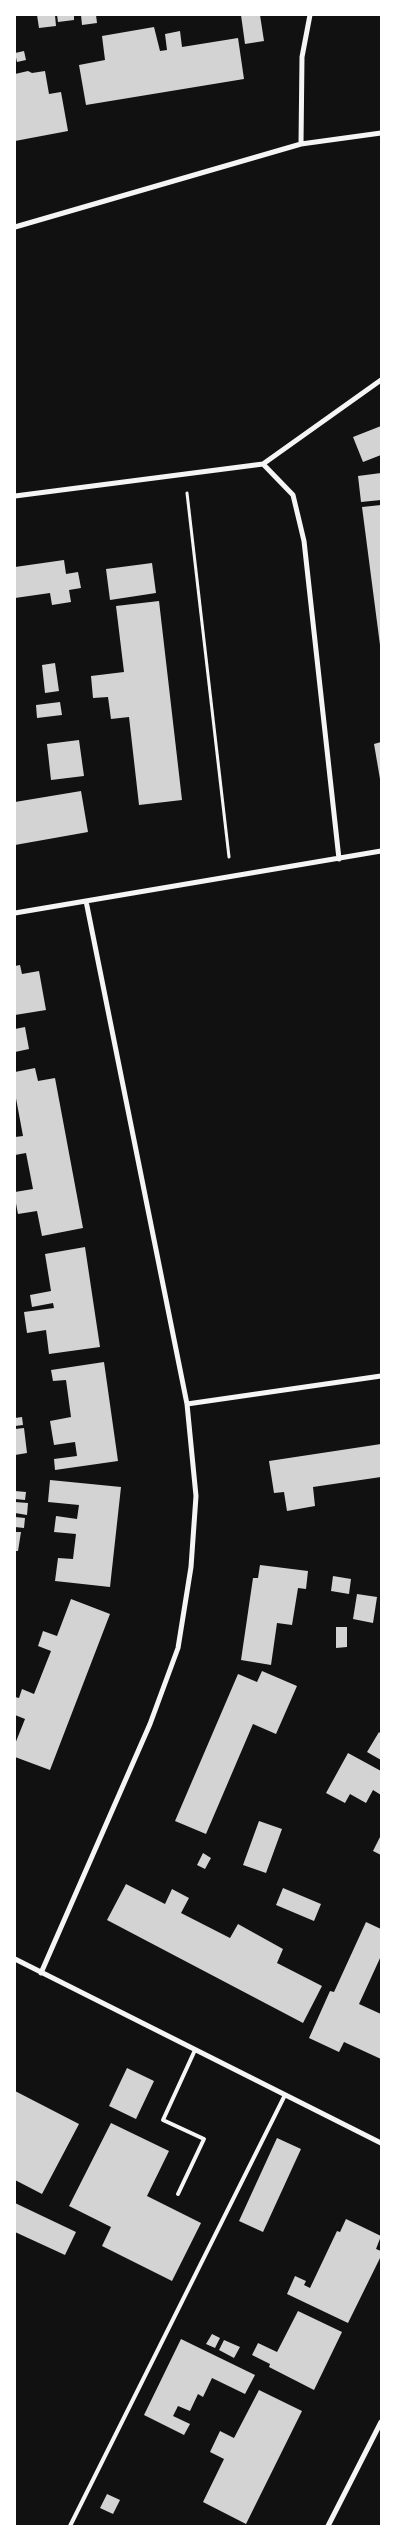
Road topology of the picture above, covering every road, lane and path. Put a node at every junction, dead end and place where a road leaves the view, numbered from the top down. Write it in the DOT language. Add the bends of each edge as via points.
graph roads {
  1 [pos="310,15"];
  2 [pos="381,132"];
  3 [pos="301,144"];
  4 [pos="15,227"];
  5 [pos="381,380"];
  6 [pos="263,464"];
  7 [pos="184,474"];
  8 [pos="15,496"];
  9 [pos="381,851"];
  10 [pos="339,858"];
  11 [pos="232,878"];
  12 [pos="86,901"];
  13 [pos="15,912"];
  14 [pos="381,1376"];
  15 [pos="187,1404"];
  16 [pos="15,1959"];
  17 [pos="41,1972"];
  18 [pos="194,2050"];
  19 [pos="285,2095"];
  20 [pos="381,2144"];
  21 [pos="178,2194"];
  22 [pos="381,2422"];
  23 [pos="70,2526"];
  24 [pos="328,2526"];
  1 -- 3 [label="street" via="302,56"];
  2 -- 3 [label="street"];
  3 -- 4 [label="street"];
  5 -- 6 [label="street"];
  6 -- 7 [label="street"];
  6 -- 10 [label="street" via="293,495 304,541"];
  7 -- 8 [label="street"];
  7 -- 11 [label="path"];
  9 -- 10 [label="street"];
  10 -- 11 [label="street"];
  11 -- 12 [label="street"];
  12 -- 13 [label="street"];
  12 -- 15 [label="street"];
  14 -- 15 [label="street"];
  15 -- 17 [label="street" via="196,1496 178,1648 150,1724"];
  16 -- 17 [label="street"];
  17 -- 18 [label="street"];
  18 -- 19 [label="street"];
  18 -- 21 [label="lane" via="163,2120 204,2139"];
  19 -- 20 [label="street"];
  19 -- 23 [label="lane"];
  22 -- 24 [label="street"];
}
